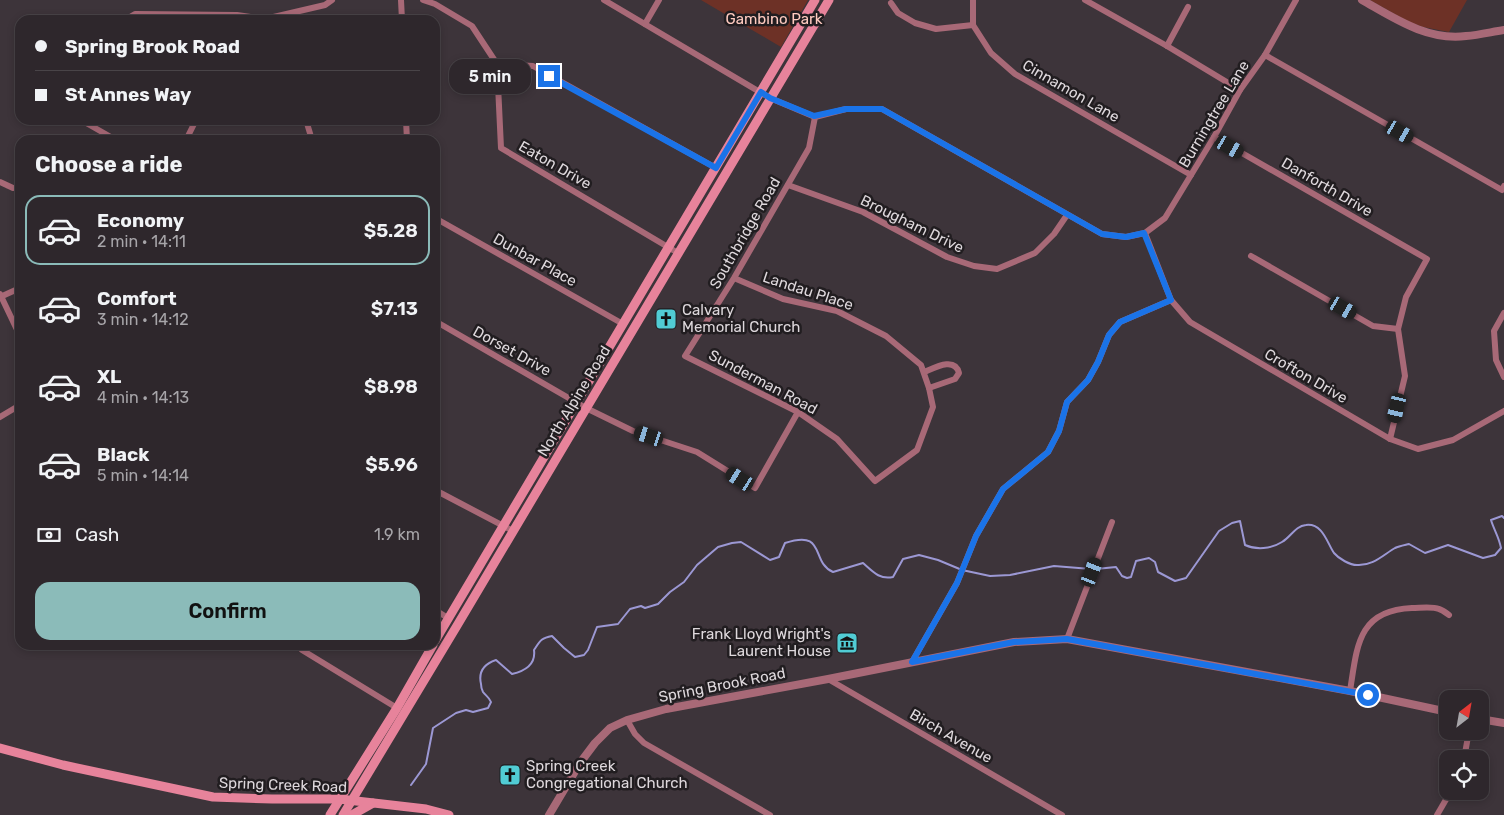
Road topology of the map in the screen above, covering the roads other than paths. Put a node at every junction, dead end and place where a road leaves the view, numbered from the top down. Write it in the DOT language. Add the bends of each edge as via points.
graph roads {
  1 [pos="332,0"];
  2 [pos="401,0"];
  3 [pos="423,0"];
  4 [pos="604,0"];
  5 [pos="659,0"];
  6 [pos="815,0"];
  7 [pos="829,0"];
  8 [pos="973,0"];
  9 [pos="1085,0"];
  10 [pos="1296,0"];
  11 [pos="1362,0"];
  12 [pos="891,3"];
  13 [pos="1188,7"];
  14 [pos="295,11"];
  15 [pos="133,15"];
  16 [pos="237,15"];
  17 [pos="280,15"];
  18 [pos="295,15"];
  19 [pos="402,15"];
  20 [pos="645,24"];
  21 [pos="973,25"];
  22 [pos="1504,30"];
  23 [pos="1167,46"];
  24 [pos="1265,55"];
  25 [pos="497,64"];
  26 [pos="1240,90"];
  27 [pos="761,92"];
  28 [pos="770,98"];
  29 [pos="814,116"];
  30 [pos="90,125"];
  31 [pos="107,135"];
  32 [pos="1214,137"];
  33 [pos="716,168"];
  34 [pos="1191,175"];
  35 [pos="0,182"];
  36 [pos="788,185"];
  37 [pos="13,188"];
  38 [pos="1503,188"];
  39 [pos="1067,215"];
  40 [pos="440,221"];
  41 [pos="1144,233"];
  42 [pos="669,246"];
  43 [pos="678,252"];
  44 [pos="1250,256"];
  45 [pos="734,278"];
  46 [pos="15,290"];
  47 [pos="0,296"];
  48 [pos="1171,300"];
  49 [pos="1504,313"];
  50 [pos="440,324"];
  51 [pos="623,324"];
  52 [pos="15,326"];
  53 [pos="1398,329"];
  54 [pos="685,356"];
  55 [pos="922,365"];
  56 [pos="924,372"];
  57 [pos="1504,377"];
  58 [pos="929,388"];
  59 [pos="577,401"];
  60 [pos="15,408"];
  61 [pos="586,408"];
  62 [pos="1504,411"];
  63 [pos="798,412"];
  64 [pos="0,417"];
  65 [pos="1390,439"];
  66 [pos="440,493"];
  67 [pos="1112,522"];
  68 [pos="503,526"];
  69 [pos="513,531"];
  70 [pos="440,613"];
  71 [pos="1449,615"];
  72 [pos="448,618"];
  73 [pos="440,632"];
  74 [pos="1067,639"];
  75 [pos="302,650"];
  76 [pos="430,650"];
  77 [pos="912,662"];
  78 [pos="828,679"];
  79 [pos="1350,691"];
  80 [pos="397,708"];
  81 [pos="1439,710"];
  82 [pos="628,720"];
  83 [pos="1489,720"];
  84 [pos="1504,723"];
  85 [pos="0,748"];
  86 [pos="339,799"];
  87 [pos="352,800"];
  88 [pos="1446,800"];
  89 [pos="374,802"];
  90 [pos="1440,814"];
  91 [pos="330,815"];
  92 [pos="343,815"];
  93 [pos="352,815"];
  94 [pos="449,815"];
  95 [pos="550,815"];
  96 [pos="770,815"];
  97 [pos="1062,815"];
  1 -- 14 [label="street" via="325,5"];
  2 -- 19 [label="street"];
  3 -- 25 [label="street" via="472,26"];
  4 -- 20 [label="street"];
  5 -- 20 [label="street"];
  6 -- 27 [label="main road, North Alpine Road"];
  7 -- 28 [label="main road, North Alpine Road"];
  8 -- 21 [label="street"];
  9 -- 23 [label="street"];
  10 -- 24 [label="street, Burningtree Lane"];
  11 -- 22 [label="street" via="1403,23 1441,36 1465,37"];
  12 -- 21 [label="street" via="909,20 936,29"];
  13 -- 23 [label="street"];
  14 -- 17 [label="street"];
  14 -- 18 [label="street"];
  15 -- 16 [label="street"];
  20 -- 27 [label="street"];
  21 -- 34 [label="street, Cinnamon Lane" via="990,53 1015,74"];
  23 -- 26 [label="street"];
  24 -- 26 [label="street, Burningtree Lane"];
  24 -- 38 [label="street"];
  25 -- 33 [label="street" via="533,66"];
  25 -- 42 [label="street, Eaton Drive" via="501,148"];
  26 -- 32 [label="street, Burningtree Lane"];
  27 -- 28 [label="street"];
  27 -- 33 [label="main road, North Alpine Road"];
  28 -- 29 [label="street"];
  28 -- 43 [label="main road, North Alpine Road"];
  29 -- 36 [label="street, Southbridge Road" via="809,148"];
  29 -- 39 [label="street" via="846,109 882,109"];
  30 -- 31 [label="street"];
  32 -- 34 [label="street, Burningtree Lane"];
  32 -- 53 [label="street, Danforth Drive" via="1427,259 1406,297"];
  33 -- 42 [label="main road, North Alpine Road"];
  34 -- 41 [label="street, Burningtree Lane" via="1165,218"];
  35 -- 37 [label="street"];
  36 -- 39 [label="street, Brougham Drive" via="863,212 947,256 974,266 997,269 1035,253"];
  36 -- 45 [label="street, Southbridge Road"];
  39 -- 41 [label="street" via="1102,234 1126,237"];
  40 -- 51 [label="street, Dunbar Place"];
  41 -- 48 [label="street, Crofton Drive"];
  42 -- 43 [label="street, Eaton Drive"];
  42 -- 51 [label="main road, North Alpine Road"];
  43 -- 61 [label="main road, North Alpine Road"];
  44 -- 53 [label="street" via="1374,326"];
  45 -- 54 [label="street, Southbridge Road"];
  45 -- 55 [label="street, Landau Place" via="783,299 837,311 886,336"];
  46 -- 47 [label="street"];
  47 -- 52 [label="street"];
  48 -- 65 [label="street, Crofton Drive" via="1190,322"];
  48 -- 77 [label="street" via="1120,322 1109,335 1088,380 1067,402 1059,431 1048,452 1003,489 976,536 957,583"];
  49 -- 57 [label="street" via="1494,331 1496,360"];
  50 -- 59 [label="street, Dorset Drive"];
  51 -- 59 [label="main road, North Alpine Road"];
  53 -- 65 [label="street" via="1405,376"];
  54 -- 63 [label="street, Sunderman Road"];
  55 -- 56 [label="street, Sunderman Road"];
  56 -- 58 [label="street, Sunderman Road"];
  56 -- 58 [label="street" via="946,364 954,364 958,369 955,379"];
  58 -- 63 [label="street, Sunderman Road" via="933,407 917,450 875,481 838,440"];
  59 -- 61 [label="street, Dorset Drive"];
  59 -- 68 [label="main road, North Alpine Road"];
  60 -- 64 [label="street"];
  61 -- 63 [label="street, Dorset Drive" via="633,431 697,452 754,488"];
  61 -- 69 [label="main road, North Alpine Road"];
  62 -- 65 [label="street, Crofton Drive" via="1453,440 1436,445 1418,449"];
  66 -- 68 [label="street"];
  67 -- 74 [label="street"];
  68 -- 69 [label="street"];
  68 -- 72 [label="main road, North Alpine Road"];
  69 -- 87 [label="main road, North Alpine Road"];
  70 -- 72 [label="street"];
  71 -- 79 [label="street" via="1439,609 1399,609 1381,615 1369,624 1357,650"];
  72 -- 73 [label="main road, North Alpine Road"];
  74 -- 77 [label="street, Spring Brook Road" via="1014,642"];
  74 -- 79 [label="street, Spring Brook Road"];
  75 -- 80 [label="street"];
  76 -- 80 [label="main road"];
  77 -- 78 [label="street, Spring Brook Road"];
  78 -- 82 [label="street, Spring Brook Road" via="666,709"];
  78 -- 97 [label="street, Birch Avenue"];
  79 -- 81 [label="street, Spring Brook Road"];
  80 -- 86 [label="main road"];
  82 -- 95 [label="street, Spring Brook Road" via="610,728 594,743"];
  82 -- 96 [label="street" via="644,743"];
  83 -- 84 [label="street"];
  85 -- 86 [label="main road, Spring Creek Road" via="213,797"];
  86 -- 87 [label="main road, Spring Creek Road"];
  86 -- 91 [label="main road"];
  87 -- 89 [label="main road, Spring Creek Road"];
  87 -- 92 [label="main road, North Alpine Road"];
  88 -- 90 [label="street"];
  89 -- 93 [label="main road"];
  89 -- 94 [label="main road, Spring Creek Road"];
}
